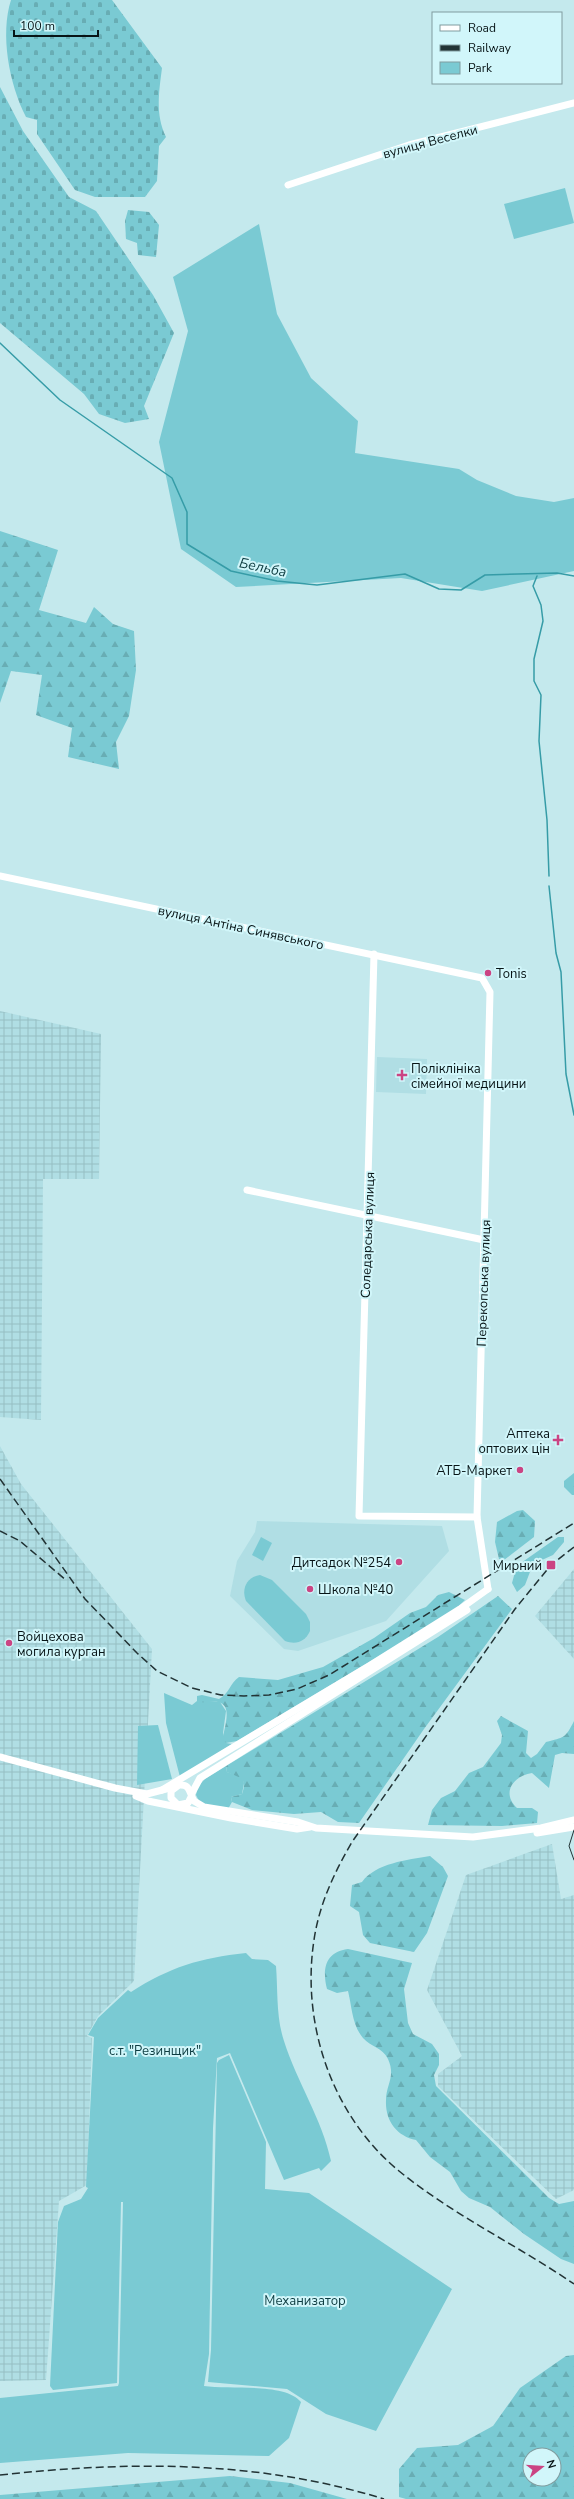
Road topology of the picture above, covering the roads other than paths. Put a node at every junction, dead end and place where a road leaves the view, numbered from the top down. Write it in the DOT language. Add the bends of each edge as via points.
graph roads {
  1 [pos="574,103"];
  2 [pos="288,185"];
  3 [pos="0,876"];
  4 [pos="374,954"];
  5 [pos="482,978"];
  6 [pos="247,1190"];
  7 [pos="367,1214"];
  8 [pos="484,1240"];
  9 [pos="477,1517"];
  10 [pos="488,1589"];
  11 [pos="250,1739"];
  12 [pos="0,1757"];
  13 [pos="177,1785"];
  14 [pos="114,1788"];
  15 [pos="162,1790"];
  16 [pos="191,1795"];
  17 [pos="136,1796"];
  18 [pos="178,1804"];
  19 [pos="189,1809"];
  20 [pos="574,1820"];
  21 [pos="312,1827"];
  22 [pos="574,1827"];
  23 [pos="477,1835"];
  1 -- 2 [label="street, вулиця Веселки" via="409,145"];
  3 -- 4 [label="street, вулиця Антіна Синявського"];
  4 -- 5 [label="street, вулиця Антіна Синявського"];
  4 -- 7 [label="street, Соледарська вулиця"];
  5 -- 8 [label="street, Перекопська вулиця" via="490,992"];
  6 -- 7 [label="street"];
  7 -- 8 [label="street"];
  7 -- 9 [label="street, Соледарська вулиця" via="359,1516"];
  8 -- 9 [label="street, Перекопська вулиця"];
  9 -- 10 [label="street, Перекопська вулиця"];
  10 -- 11 [label="street" via="453,1614"];
  10 -- 16 [label="street" via="478,1602 438,1631 200,1778"];
  11 -- 13 [label="street"];
  11 -- 15 [label="street"];
  12 -- 14 [label="street"];
  13 -- 15 [label="street"];
  13 -- 16 [label="street" via="188,1787"];
  13 -- 18 [label="street" via="171,1794"];
  14 -- 15 [label="street" via="147,1794"];
  14 -- 17 [label="street"];
  16 -- 18 [label="street" via="188,1803"];
  16 -- 21 [label="street" via="200,1806 298,1822"];
  17 -- 18 [label="street"];
  17 -- 19 [label="street"];
  18 -- 19 [label="street"];
  19 -- 21 [label="street" via="297,1829"];
  20 -- 23 [label="street" via="510,1834"];
  21 -- 23 [label="street" via="473,1837"];
  22 -- 23 [label="street" via="510,1837"];
}
